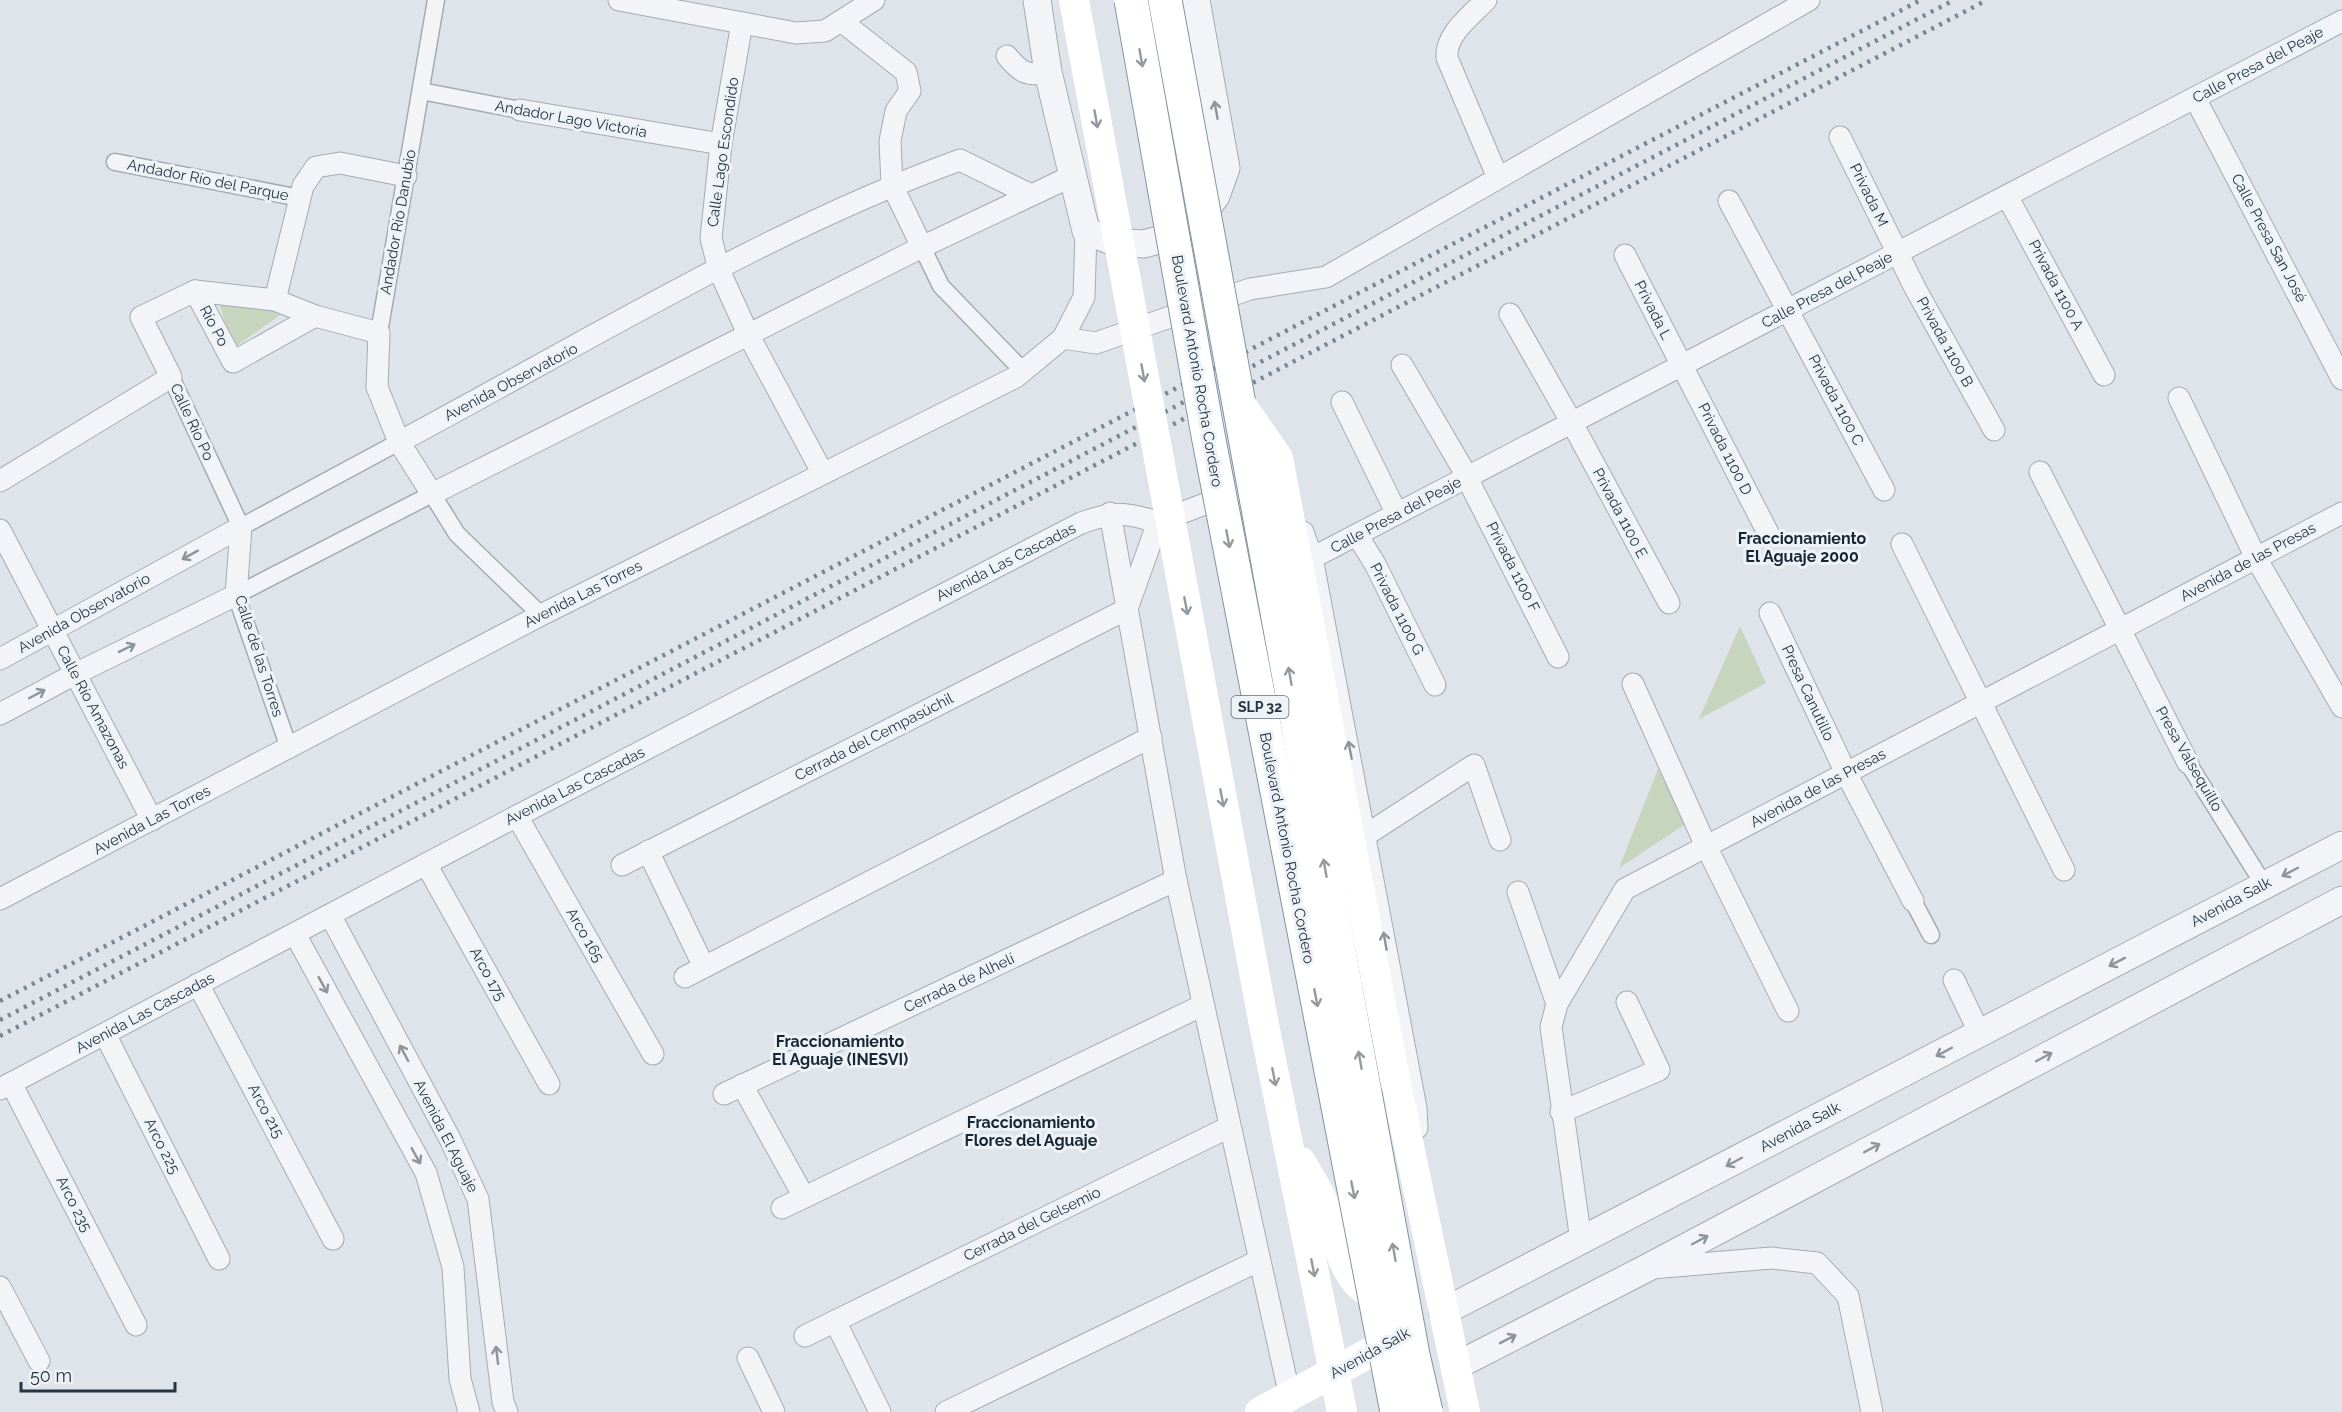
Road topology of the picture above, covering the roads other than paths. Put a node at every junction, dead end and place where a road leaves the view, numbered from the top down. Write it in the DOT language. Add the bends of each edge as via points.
graph roads {
  1 [pos="436,0"];
  2 [pos="619,0"];
  3 [pos="874,0"];
  4 [pos="1037,0"];
  5 [pos="1074,0"];
  6 [pos="1131,0"];
  7 [pos="1165,0"];
  8 [pos="1196,0"];
  9 [pos="1486,0"];
  10 [pos="1809,0"];
  11 [pos="841,21"];
  12 [pos="742,22"];
  13 [pos="2341,23"];
  14 [pos="1007,56"];
  15 [pos="1048,72"];
  16 [pos="421,90"];
  17 [pos="2195,98"];
  18 [pos="520,110"];
  19 [pos="1840,137"];
  20 [pos="722,144"];
  21 [pos="115,162"];
  22 [pos="406,176"];
  23 [pos="1072,176"];
  24 [pos="1498,178"];
  25 [pos="892,185"];
  26 [pos="1031,195"];
  27 [pos="2007,196"];
  28 [pos="300,198"];
  29 [pos="1729,201"];
  30 [pos="1086,231"];
  31 [pos="922,246"];
  32 [pos="1897,253"];
  33 [pos="1625,255"];
  34 [pos="719,270"];
  35 [pos="195,291"];
  36 [pos="275,300"];
  37 [pos="1788,310"];
  38 [pos="1510,314"];
  39 [pos="315,316"];
  40 [pos="141,317"];
  41 [pos="379,333"];
  42 [pos="749,336"];
  43 [pos="1063,338"];
  44 [pos="1402,365"];
  45 [pos="1682,366"];
  46 [pos="1023,371"];
  47 [pos="2104,375"];
  48 [pos="171,377"];
  49 [pos="2342,379"];
  50 [pos="2179,398"];
  51 [pos="1342,402"];
  52 [pos="1240,403"];
  53 [pos="1572,423"];
  54 [pos="1994,430"];
  55 [pos="399,442"];
  56 [pos="822,472"];
  57 [pos="2040,472"];
  58 [pos="1467,478"];
  59 [pos="0,481"];
  60 [pos="1884,490"];
  61 [pos="432,494"];
  62 [pos="1110,513"];
  63 [pos="2342,513"];
  64 [pos="1397,514"];
  65 [pos="1158,522"];
  66 [pos="241,527"];
  67 [pos="1768,533"];
  68 [pos="1,534"];
  69 [pos="1357,535"];
  70 [pos="1902,544"];
  71 [pos="1312,558"];
  72 [pos="2256,558"];
  73 [pos="236,595"];
  74 [pos="1669,603"];
  75 [pos="1127,609"];
  76 [pos="1770,614"];
  77 [pos="541,615"];
  78 [pos="52,630"];
  79 [pos="2119,630"];
  80 [pos="1558,657"];
  81 [pos="0,659"];
  82 [pos="75,674"];
  83 [pos="1435,684"];
  84 [pos="1633,684"];
  85 [pos="1981,702"];
  86 [pos="2342,707"];
  87 [pos="0,714"];
  88 [pos="1151,737"];
  89 [pos="289,748"];
  90 [pos="2188,763"];
  91 [pos="1846,773"];
  92 [pos="517,816"];
  93 [pos="152,820"];
  94 [pos="1366,835"];
  95 [pos="1500,840"];
  96 [pos="2342,845"];
  97 [pos="1706,846"];
  98 [pos="648,851"];
  99 [pos="426,864"];
  100 [pos="622,865"];
  101 [pos="2064,870"];
  102 [pos="1176,880"];
  103 [pos="2264,885"];
  104 [pos="1518,892"];
  105 [pos="0,899"];
  106 [pos="2342,900"];
  107 [pos="1913,901"];
  108 [pos="330,915"];
  109 [pos="295,934"];
  110 [pos="1931,935"];
  111 [pos="704,967"];
  112 [pos="685,977"];
  113 [pos="1954,980"];
  114 [pos="198,984"];
  115 [pos="1627,1002"];
  116 [pos="1557,1004"];
  117 [pos="1203,1005"];
  118 [pos="1788,1011"];
  119 [pos="105,1034"];
  120 [pos="1980,1034"];
  121 [pos="653,1054"];
  122 [pos="549,1084"];
  123 [pos="6,1086"];
  124 [pos="1561,1112"];
  125 [pos="1229,1127"];
  126 [pos="1286,1135"];
  127 [pos="1417,1186"];
  128 [pos="804,1197"];
  129 [pos="782,1208"];
  130 [pos="1426,1230"];
  131 [pos="333,1239"];
  132 [pos="1581,1241"];
  133 [pos="219,1259"];
  134 [pos="1258,1261"];
  135 [pos="1645,1269"];
  136 [pos="0,1287"];
  137 [pos="1443,1312"];
  138 [pos="835,1321"];
  139 [pos="136,1325"];
  140 [pos="805,1336"];
  141 [pos="748,1358"];
  142 [pos="39,1361"];
  143 [pos="1456,1366"];
  144 [pos="1335,1373"];
  145 [pos="1290,1397"];
  146 [pos="469,1412"];
  147 [pos="507,1412"];
  148 [pos="774,1412"];
  149 [pos="880,1412"];
  150 [pos="946,1412"];
  151 [pos="1260,1412"];
  152 [pos="1342,1412"];
  153 [pos="1375,1412"];
  154 [pos="1397,1412"];
  155 [pos="1426,1412"];
  156 [pos="1465,1412"];
  157 [pos="1872,1412"];
  1 -- 16 [label="street, Andador Río Danubio"];
  2 -- 12 [label="street"];
  3 -- 11 [label="street"];
  4 -- 15 [label="street"];
  5 -- 126 [label="main road, one-way, bridge"];
  6 -- 154 [label="highway, Boulevard Antonio Rocha Cordero / SLP 32, one-way, bridge" via="1208,435"];
  7 -- 52 [label="highway, SLP 32, bridge"];
  30 -- 8 [label="street, one-way" via="1114,242 1144,244 1173,236 1198,220 1216,196 1226,168"];
  9 -- 24 [label="street" via="1446,48"];
  10 -- 24 [label="street"];
  11 -- 12 [label="street" via="825,31 796,33"];
  11 -- 25 [label="street" via="906,72 910,92 897,111 890,141"];
  12 -- 20 [label="street, Calle Lago Escondido"];
  13 -- 17 [label="street, Calle Presa del Peaje"];
  14 -- 15 [label="street" via="1023,73 1032,76"];
  15 -- 23 [label="street"];
  16 -- 18 [label="street, Andador Lago Victoria"];
  16 -- 22 [label="street, Andador Río Danubio"];
  17 -- 27 [label="street, Calle Presa del Peaje"];
  17 -- 49 [label="street, Calle Presa San José"];
  18 -- 20 [label="street, Andador Lago Victoria"];
  19 -- 32 [label="street, Privada M"];
  20 -- 34 [label="street, Calle Lago Escondido" via="711,238"];
  21 -- 28 [label="street, Andador Río del Parque"];
  22 -- 28 [label="street" via="340,163 316,167"];
  22 -- 41 [label="street, Andador Río Danubio"];
  23 -- 26 [label="street"];
  23 -- 30 [label="street"];
  24 -- 43 [label="street" via="1326,277 1250,289 1096,343"];
  25 -- 26 [label="street, Avenida Observatorio" via="960,160"];
  25 -- 31 [label="street"];
  25 -- 34 [label="street, Avenida Observatorio"];
  26 -- 31 [label="street"];
  27 -- 32 [label="street, Calle Presa del Peaje"];
  27 -- 47 [label="street, Privada 1100 A"];
  28 -- 36 [label="street"];
  29 -- 37 [label="street"];
  30 -- 43 [label="street, Avenida Las Torres" via="1084,297"];
  31 -- 42 [label="street"];
  31 -- 46 [label="street" via="941,286"];
  32 -- 37 [label="street, Calle Presa del Peaje"];
  32 -- 54 [label="street, Privada 1100 B"];
  33 -- 45 [label="street, Privada L"];
  34 -- 42 [label="street, Calle Lago Escondido"];
  34 -- 55 [label="street, Avenida Observatorio"];
  35 -- 36 [label="street"];
  35 -- 39 [label="street, Río Po" via="233,362"];
  35 -- 40 [label="street, Río Po"];
  36 -- 39 [label="street"];
  37 -- 45 [label="street, Calle Presa del Peaje"];
  37 -- 60 [label="street, Privada 1100 C"];
  38 -- 53 [label="street, Privada 1100 E"];
  39 -- 41 [label="street"];
  40 -- 48 [label="street, Calle Río Po"];
  41 -- 55 [label="street, Andador Río Danubio" via="377,387"];
  42 -- 56 [label="street, Calle Lago Escondido"];
  42 -- 61 [label="street"];
  43 -- 46 [label="street, Avenida Las Torres"];
  44 -- 58 [label="street, Privada 1100 F"];
  45 -- 53 [label="street, Calle Presa del Peaje"];
  45 -- 67 [label="street, Privada 1100 D"];
  46 -- 56 [label="street, Avenida Las Torres"];
  48 -- 59 [label="street"];
  48 -- 66 [label="street, Calle Río Po"];
  50 -- 72 [label="street"];
  51 -- 64 [label="street"];
  52 -- 127 [label="main road, bridge" via="1278,458"];
  155 -- 52 [label="highway, SLP 32, one-way, bridge"];
  53 -- 58 [label="street, Calle Presa del Peaje"];
  53 -- 74 [label="street, Privada 1100 E"];
  55 -- 61 [label="street, Andador Río Danubio"];
  55 -- 66 [label="street, Avenida Observatorio"];
  56 -- 77 [label="street, Avenida Las Torres"];
  57 -- 79 [label="street, Presa Valsequillo"];
  58 -- 64 [label="street, Calle Presa del Peaje"];
  58 -- 80 [label="street, Privada 1100 F"];
  61 -- 73 [label="street"];
  61 -- 77 [label="street" via="457,534"];
  62 -- 65 [label="street, Avenida Las Cascadas"];
  62 -- 75 [label="street"];
  62 -- 92 [label="street, Avenida Las Cascadas" via="1081,523"];
  63 -- 72 [label="street, Avenida de las Presas"];
  64 -- 69 [label="street, Calle Presa del Peaje"];
  65 -- 71 [label="street" via="1253,488 1276,492 1296,511"];
  65 -- 75 [label="street"];
  66 -- 73 [label="street, Calle de las Torres"];
  66 -- 78 [label="street, Avenida Observatorio, one-way"];
  68 -- 78 [label="street, Calle Río Amazonas"];
  69 -- 71 [label="street, Calle Presa del Peaje"];
  69 -- 83 [label="street, Privada 1100 G"];
  70 -- 85 [label="street"];
  94 -- 71 [label="street, one-way"];
  72 -- 79 [label="street, Avenida de las Presas"];
  72 -- 86 [label="street"];
  82 -- 73 [label="street, one-way"];
  73 -- 89 [label="street, Calle de las Torres"];
  75 -- 88 [label="street"];
  75 -- 98 [label="street, Cerrada del Cempasúchil"];
  76 -- 91 [label="street, Presa Canutillo"];
  77 -- 89 [label="street, Avenida Las Torres"];
  78 -- 81 [label="street, Avenida Observatorio"];
  78 -- 82 [label="street, Calle Río Amazonas"];
  79 -- 85 [label="street, Avenida de las Presas"];
  79 -- 90 [label="street, Presa Valsequillo"];
  87 -- 82 [label="street, one-way"];
  82 -- 93 [label="street, Calle Río Amazonas"];
  84 -- 97 [label="street"];
  85 -- 91 [label="street, Avenida de las Presas"];
  85 -- 101 [label="street"];
  88 -- 102 [label="street"];
  88 -- 111 [label="street"];
  89 -- 93 [label="street, Avenida Las Torres"];
  90 -- 103 [label="street, Presa Valsequillo"];
  91 -- 97 [label="street, Avenida de las Presas"];
  91 -- 107 [label="street, Presa Canutillo"];
  92 -- 99 [label="street, Avenida Las Cascadas"];
  92 -- 121 [label="street, Arco 165"];
  93 -- 105 [label="street, Avenida Las Torres"];
  94 -- 95 [label="street" via="1474,765"];
  127 -- 94 [label="street, one-way" via="1416,1108"];
  96 -- 103 [label="street, Avenida Salk, one-way"];
  97 -- 116 [label="street, Avenida de las Presas" via="1625,889"];
  97 -- 118 [label="street"];
  98 -- 100 [label="street, Cerrada del Cempasúchil"];
  98 -- 111 [label="street"];
  99 -- 108 [label="street, Avenida Las Cascadas"];
  99 -- 122 [label="street, Arco 175"];
  102 -- 117 [label="street"];
  102 -- 128 [label="street, Cerrada de Alhelí" via="733,1090"];
  103 -- 120 [label="street, Avenida Salk, one-way"];
  104 -- 116 [label="street"];
  135 -- 106 [label="street, one-way"];
  107 -- 110 [label="street"];
  108 -- 109 [label="street, Avenida Las Cascadas"];
  147 -- 108 [label="street, Avenida El Aguaje, one-way" via="478,1199"];
  109 -- 114 [label="street, Avenida Las Cascadas"];
  109 -- 146 [label="street, one-way" via="426,1173 453,1267 460,1379"];
  111 -- 112 [label="street"];
  113 -- 120 [label="street"];
  114 -- 119 [label="street, Avenida Las Cascadas"];
  114 -- 131 [label="street, Arco 215"];
  115 -- 124 [label="street" via="1659,1070"];
  116 -- 124 [label="street, Avenida de las Presas" via="1551,1027"];
  117 -- 125 [label="street"];
  117 -- 128 [label="street"];
  119 -- 123 [label="street, Avenida Las Cascadas"];
  119 -- 133 [label="street, Arco 225"];
  120 -- 132 [label="street, Avenida Salk, one-way"];
  123 -- 139 [label="street, Arco 235"];
  124 -- 132 [label="street, Avenida de las Presas"];
  125 -- 134 [label="street"];
  125 -- 138 [label="street, Cerrada del Gelsemio"];
  126 -- 130 [label="main road" via="1327,1209 1353,1280 1365,1291 1380,1297 1396,1297 1410,1291 1421,1280"];
  126 -- 144 [label="main road, one-way"];
  127 -- 130 [label="main road"];
  128 -- 129 [label="street"];
  130 -- 137 [label="main road"];
  132 -- 137 [label="street, Avenida Salk"];
  134 -- 145 [label="street"];
  134 -- 150 [label="street"];
  143 -- 135 [label="street, one-way"];
  135 -- 157 [label="street" via="1771,1258 1817,1263 1848,1296"];
  136 -- 142 [label="street"];
  137 -- 143 [label="main road"];
  137 -- 144 [label="main road, Avenida Salk"];
  138 -- 140 [label="street, Cerrada del Gelsemio"];
  138 -- 149 [label="street"];
  141 -- 148 [label="street"];
  143 -- 153 [label="main road"];
  143 -- 156 [label="main road"];
  144 -- 145 [label="main road, Avenida Salk"];
  144 -- 152 [label="main road"];
  145 -- 151 [label="main road, Avenida Salk"];
}
